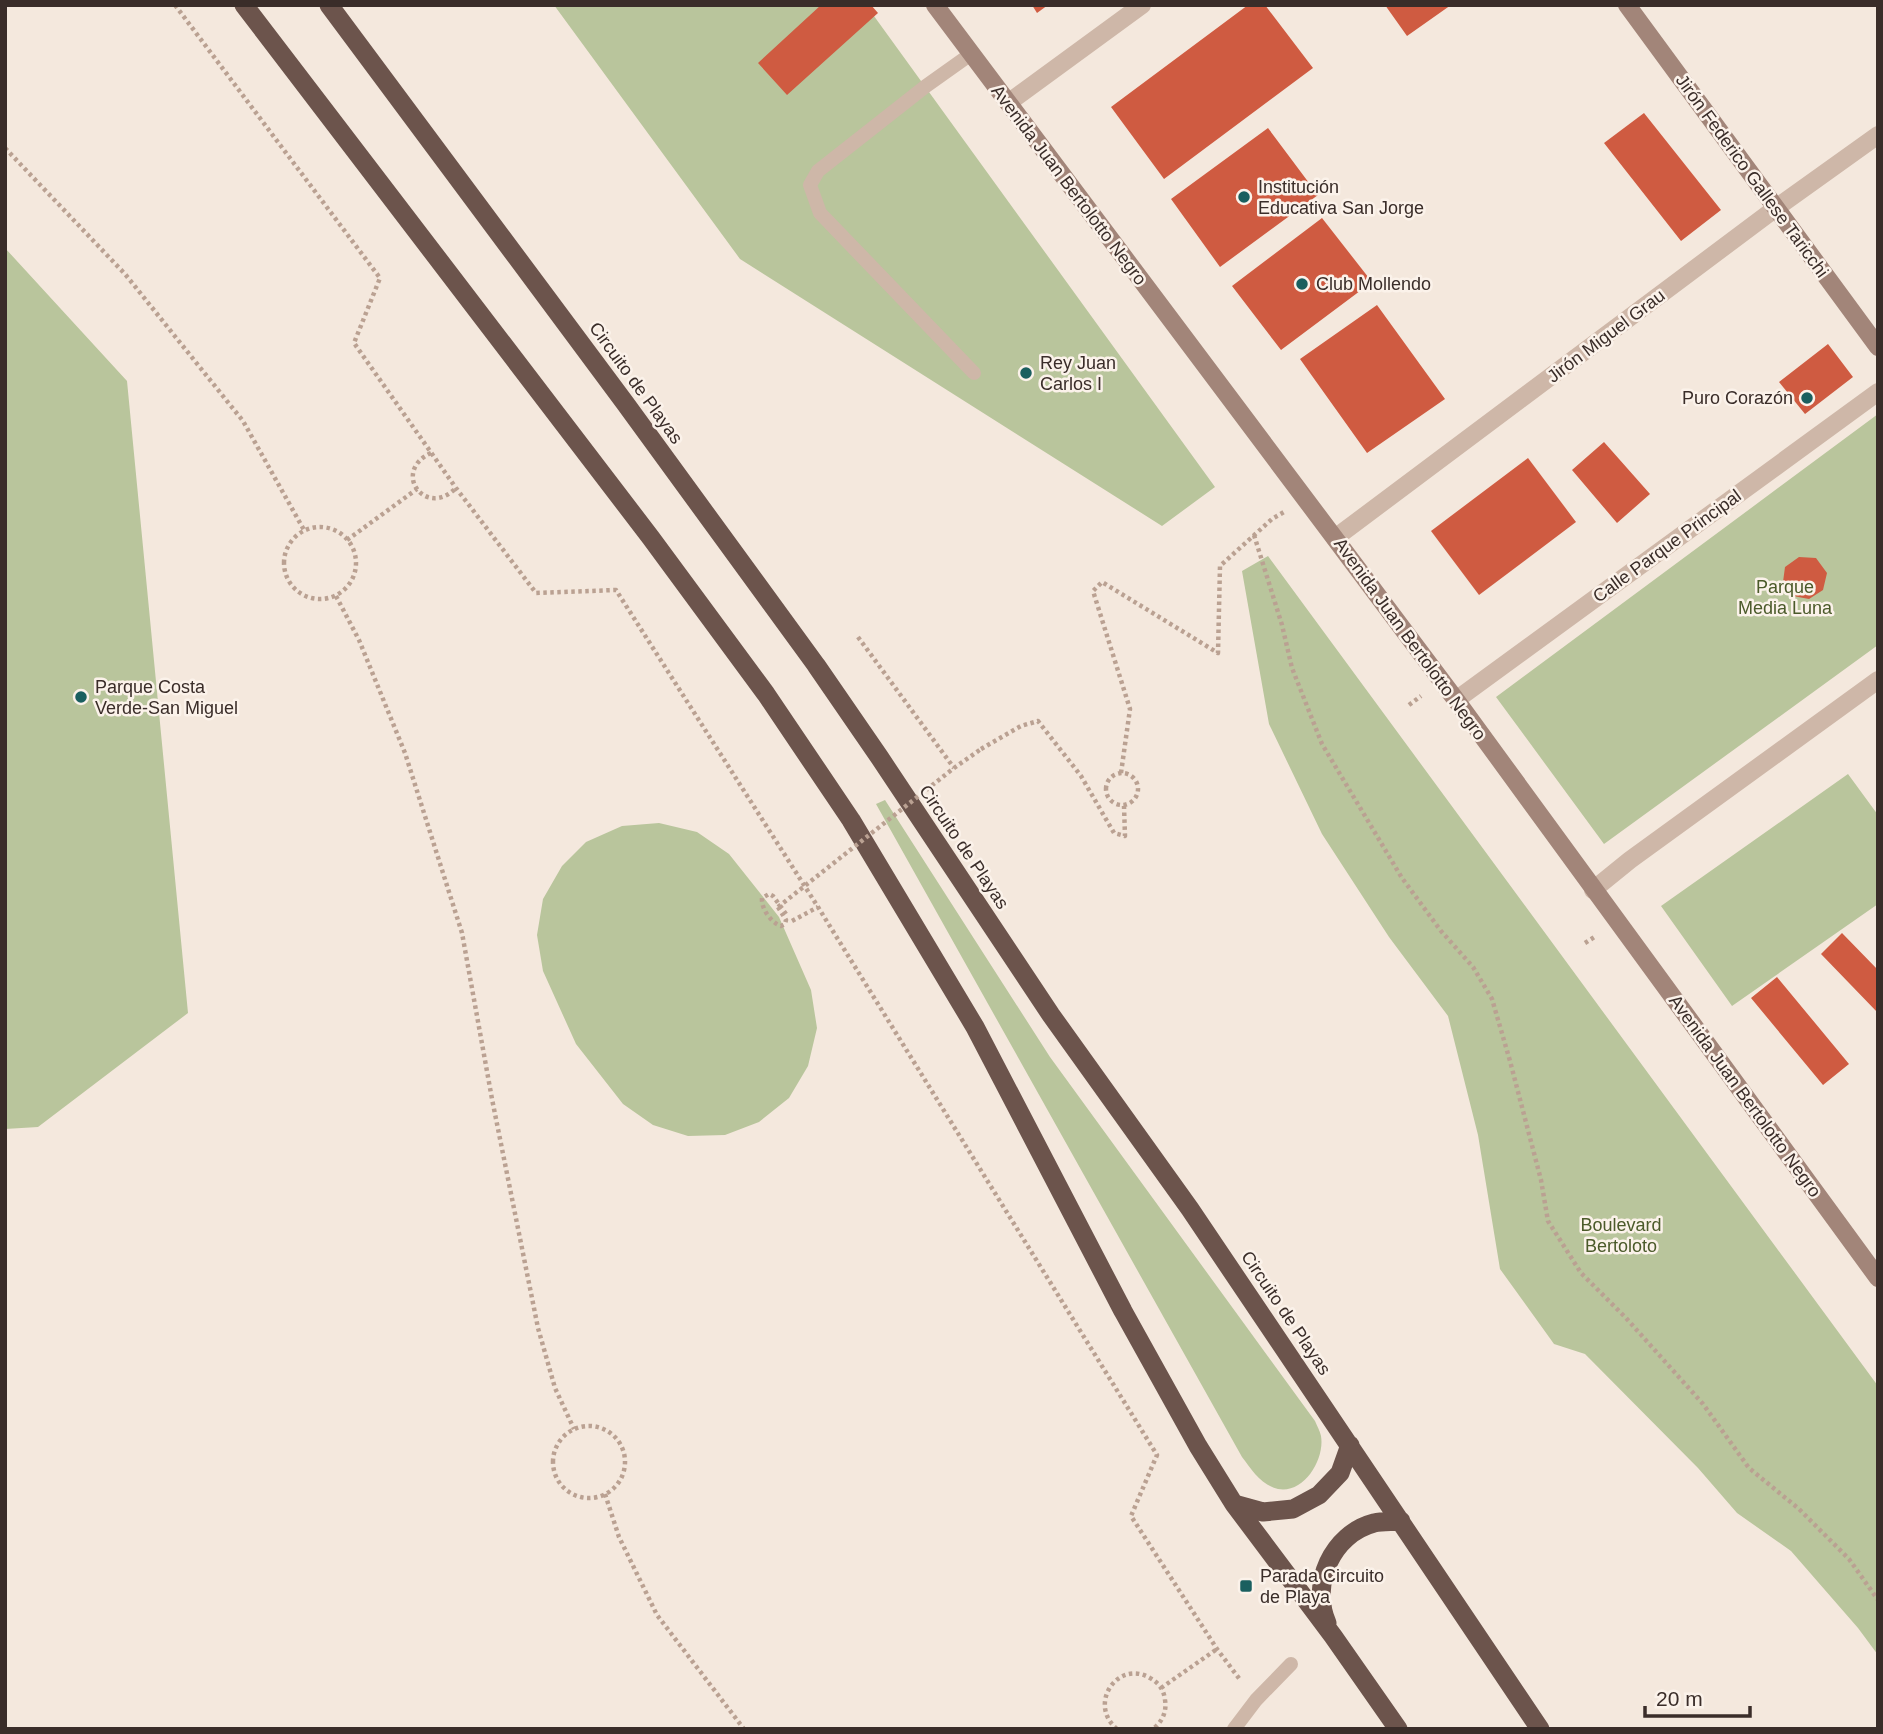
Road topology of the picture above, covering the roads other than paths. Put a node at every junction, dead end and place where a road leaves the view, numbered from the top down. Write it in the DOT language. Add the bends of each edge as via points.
graph roads {
  1 [pos="244,5"];
  2 [pos="330,5"];
  3 [pos="935,5"];
  4 [pos="1142,5"];
  5 [pos="1627,5"];
  6 [pos="971,54"];
  7 [pos="1008,103"];
  8 [pos="1878,135"];
  9 [pos="1776,208"];
  10 [pos="1878,347"];
  11 [pos="974,373"];
  12 [pos="1878,392"];
  13 [pos="1335,538"];
  14 [pos="1878,680"];
  15 [pos="1455,700"];
  16 [pos="1593,890"];
  17 [pos="1878,1278"];
  18 [pos="1350,1445"];
  19 [pos="1234,1504"];
  20 [pos="1402,1521"];
  21 [pos="1332,1636"];
  22 [pos="1290,1664"];
  23 [pos="1234,1729"];
  24 [pos="1398,1729"];
  25 [pos="1540,1729"];
  1 -- 19 [label="highway" via="651,538 766,694 851,820 975,1027 1123,1311"];
  2 -- 18 [label="highway, Circuito de Playas" via="816,665 1051,1015"];
  3 -- 6 [label="main road, Avenida Juan Bertolotto Negro"];
  4 -- 7 [label="street"];
  5 -- 9 [label="main road, Jirón Federico Gallese Taricchi"];
  6 -- 7 [label="main road, Avenida Juan Bertolotto Negro"];
  6 -- 11 [label="lane" via="818,171 810,185 820,214"];
  7 -- 13 [label="main road, Avenida Juan Bertolotto Negro"];
  8 -- 9 [label="street, Jirón Miguel Grau"];
  9 -- 10 [label="main road, Jirón Federico Gallese Taricchi"];
  9 -- 13 [label="street, Jirón Miguel Grau"];
  12 -- 15 [label="street, Calle Parque Principal"];
  13 -- 15 [label="main road, Avenida Juan Bertolotto Negro"];
  14 -- 16 [label="street"];
  15 -- 16 [label="main road, Avenida Juan Bertolotto Negro"];
  16 -- 17 [label="main road, Avenida Juan Bertolotto Negro"];
  18 -- 19 [label="highway" via="1340,1472 1319,1495 1293,1509 1263,1512"];
  18 -- 20 [label="highway, Circuito de Playas"];
  19 -- 21 [label="highway"];
  20 -- 21 [label="highway" via="1374,1523 1349,1536 1330,1557 1321,1583 1321,1611"];
  20 -- 25 [label="highway, Circuito de Playas"];
  21 -- 24 [label="highway"];
  22 -- 23 [label="lane"];
}
